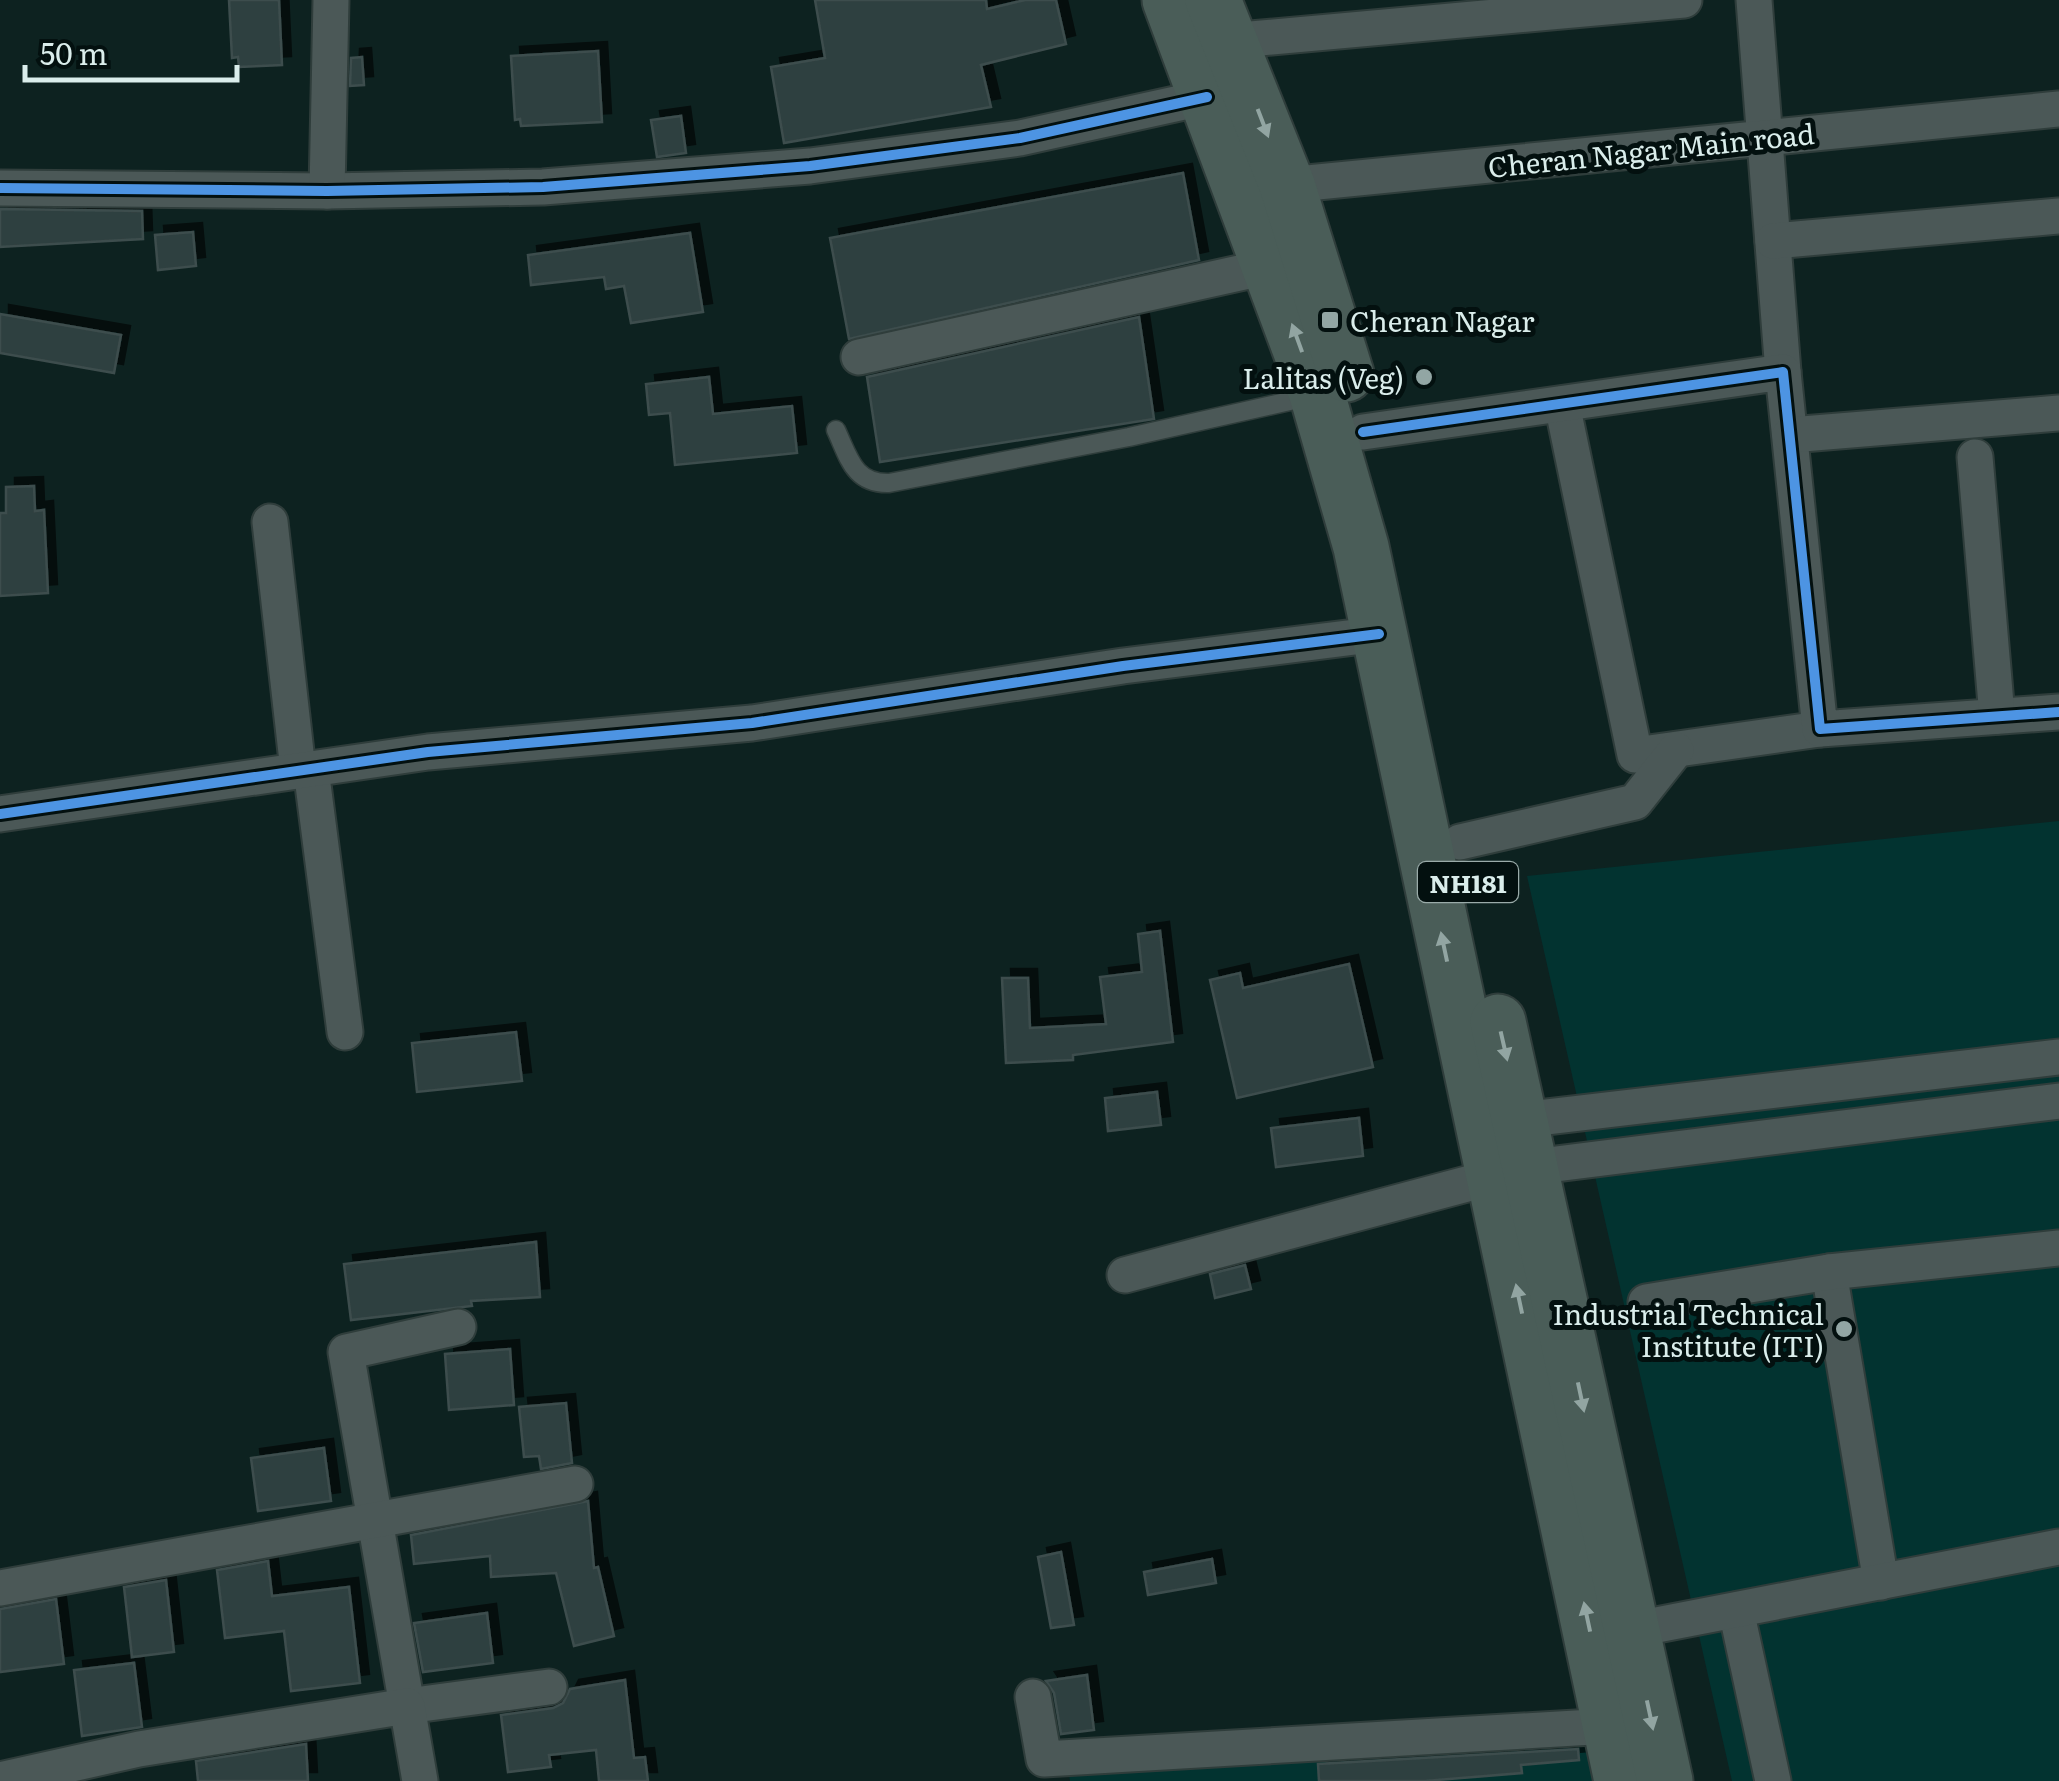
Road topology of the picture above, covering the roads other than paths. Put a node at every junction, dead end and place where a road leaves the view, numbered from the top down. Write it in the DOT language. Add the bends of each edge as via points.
graph roads {
  1 [pos="331,0"];
  2 [pos="1170,0"];
  3 [pos="1684,0"];
  4 [pos="1754,0"];
  5 [pos="1220,20"];
  6 [pos="1206,96"];
  7 [pos="2059,109"];
  8 [pos="1765,138"];
  9 [pos="0,188"];
  10 [pos="1266,191"];
  11 [pos="327,192"];
  12 [pos="2059,216"];
  13 [pos="1773,242"];
  14 [pos="1271,266"];
  15 [pos="859,357"];
  16 [pos="1783,372"];
  17 [pos="1317,394"];
  18 [pos="1562,404"];
  19 [pos="2059,413"];
  20 [pos="836,430"];
  21 [pos="1363,432"];
  22 [pos="1790,436"];
  23 [pos="1975,457"];
  24 [pos="270,522"];
  25 [pos="1379,634"];
  26 [pos="2059,712"];
  27 [pos="1998,716"];
  28 [pos="1820,729"];
  29 [pos="1676,750"];
  30 [pos="304,770"];
  31 [pos="0,814"];
  32 [pos="1460,842"];
  33 [pos="345,1032"];
  34 [pos="2059,1057"];
  35 [pos="2059,1101"];
  36 [pos="1515,1155"];
  37 [pos="2059,1248"];
  38 [pos="1829,1272"];
  39 [pos="1124,1275"];
  40 [pos="1646,1302"];
  41 [pos="458,1327"];
  42 [pos="574,1484"];
  43 [pos="375,1520"];
  44 [pos="2059,1548"];
  45 [pos="1881,1582"];
  46 [pos="0,1588"];
  47 [pos="1736,1610"];
  48 [pos="1632,1630"];
  49 [pos="549,1686"];
  50 [pos="1033,1697"];
  51 [pos="407,1706"];
  52 [pos="1610,1726"];
  53 [pos="1102,1768"];
  54 [pos="0,1780"];
  55 [pos="420,1781"];
  56 [pos="1622,1781"];
  57 [pos="1665,1781"];
  58 [pos="1774,1781"];
  1 -- 11 [label="street"];
  2 -- 6 [label="highway, NH181"];
  3 -- 5 [label="street"];
  4 -- 8 [label="street"];
  5 -- 10 [label="highway, NH181, one-way"];
  6 -- 10 [label="highway, NH181"];
  6 -- 11 [label="street" via="1020,138 810,166 543,187"];
  7 -- 8 [label="street, Cheran Nagar Main road"];
  8 -- 10 [label="street, Cheran Nagar Main road"];
  8 -- 13 [label="street"];
  9 -- 11 [label="street"];
  10 -- 14 [label="highway, NH181"];
  10 -- 21 [label="highway, NH181"];
  12 -- 13 [label="street"];
  13 -- 16 [label="street"];
  14 -- 15 [label="street"];
  17 -- 14 [label="highway, NH181, one-way"];
  16 -- 18 [label="street"];
  16 -- 22 [label="street"];
  17 -- 20 [label="lane" via="890,483 872,484 857,475"];
  17 -- 25 [label="highway, NH181" via="1362,547"];
  18 -- 21 [label="street"];
  18 -- 29 [label="street" via="1635,755"];
  19 -- 22 [label="street"];
  21 -- 32 [label="highway, NH181"];
  22 -- 28 [label="street"];
  23 -- 27 [label="street"];
  24 -- 30 [label="street"];
  25 -- 30 [label="street" via="752,724 428,752"];
  36 -- 25 [label="highway, NH181, one-way"];
  26 -- 27 [label="street"];
  27 -- 28 [label="street"];
  28 -- 29 [label="street"];
  29 -- 32 [label="street" via="1635,802"];
  30 -- 31 [label="street"];
  30 -- 33 [label="street"];
  32 -- 36 [label="highway, NH181, one-way"];
  34 -- 36 [label="street"];
  35 -- 36 [label="street"];
  36 -- 39 [label="street"];
  36 -- 48 [label="highway, NH181, one-way"];
  52 -- 36 [label="highway, NH181, one-way"];
  37 -- 38 [label="street"];
  38 -- 40 [label="street"];
  38 -- 45 [label="street"];
  41 -- 43 [label="street" via="346,1352"];
  42 -- 43 [label="street"];
  43 -- 46 [label="street"];
  43 -- 51 [label="street"];
  44 -- 45 [label="street"];
  45 -- 47 [label="street"];
  47 -- 48 [label="street"];
  47 -- 58 [label="street"];
  48 -- 57 [label="highway, NH181, one-way"];
  49 -- 51 [label="street"];
  50 -- 53 [label="street" via="1044,1759"];
  51 -- 54 [label="street" via="139,1749"];
  51 -- 55 [label="street"];
  52 -- 53 [label="street"];
  52 -- 56 [label="highway, NH181"];
}
